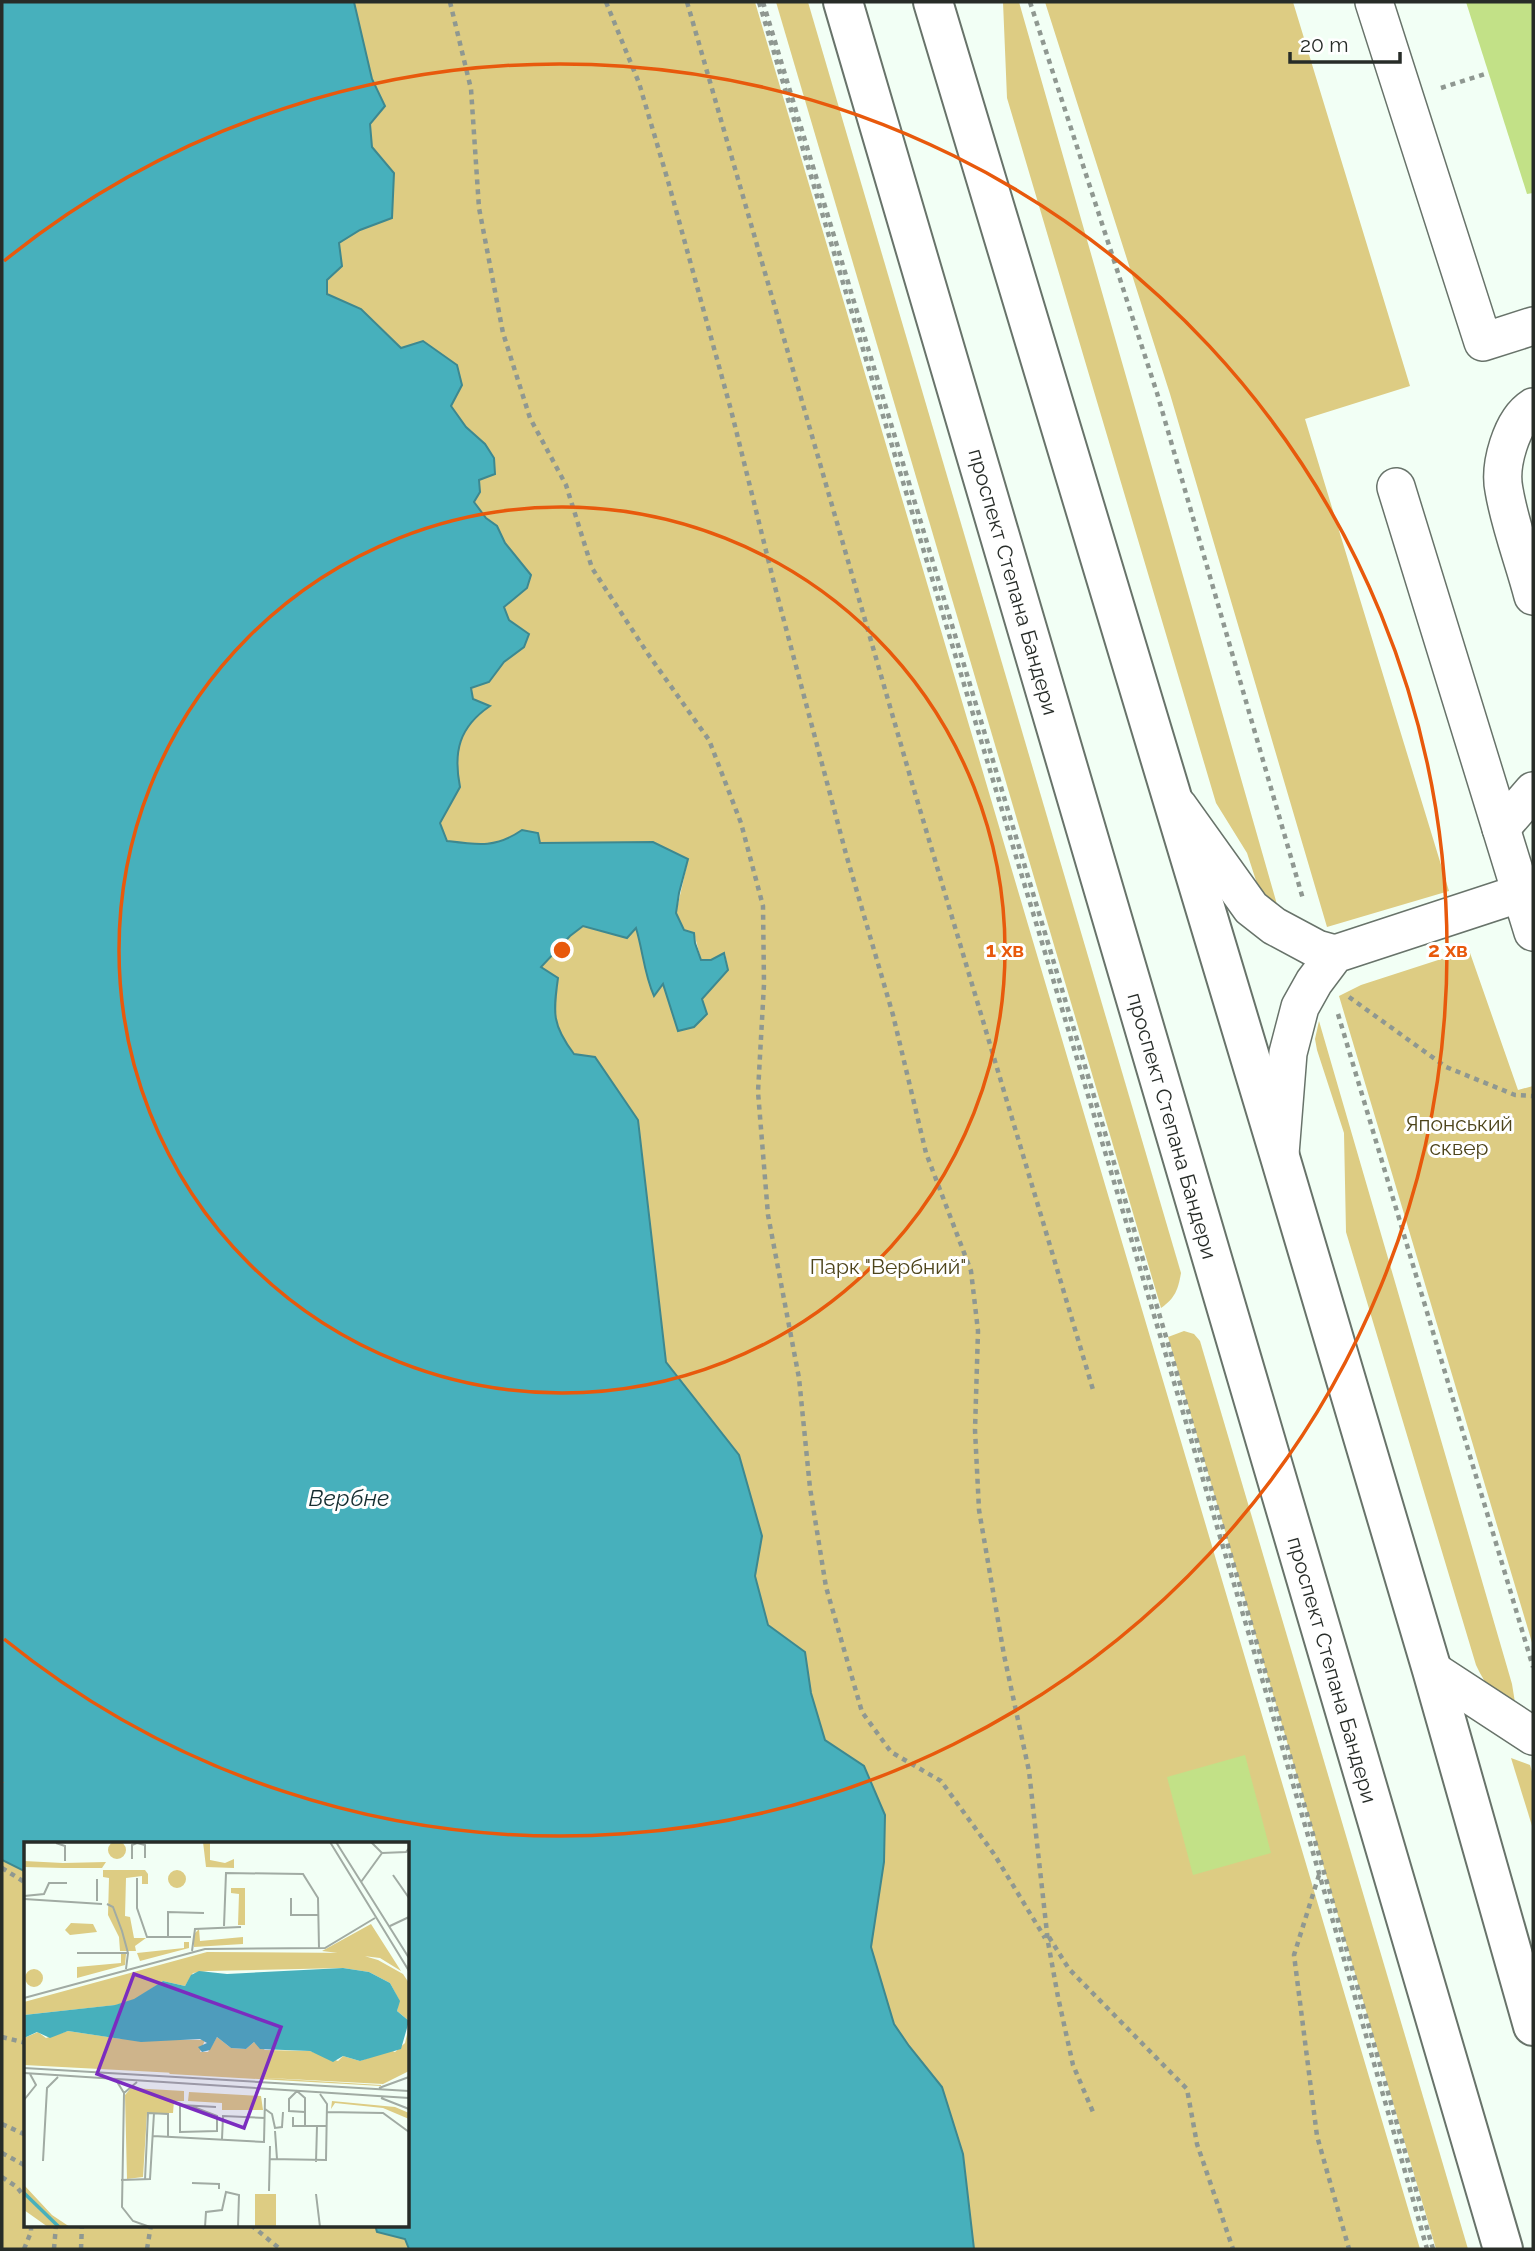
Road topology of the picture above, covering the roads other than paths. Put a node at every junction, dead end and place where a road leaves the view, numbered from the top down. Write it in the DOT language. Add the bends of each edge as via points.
graph roads {
  1 [pos="843,2"];
  2 [pos="933,2"];
  3 [pos="954,2"];
  4 [pos="1374,2"];
  5 [pos="944,39"];
  6 [pos="1533,326"];
  7 [pos="1533,407"];
  8 [pos="1396,486"];
  9 [pos="1533,596"];
  10 [pos="1533,790"];
  11 [pos="1172,797"];
  12 [pos="1502,828"];
  13 [pos="1521,893"];
  14 [pos="1533,932"];
  15 [pos="1326,963"];
  16 [pos="1280,1157"];
  17 [pos="1432,1670"];
  18 [pos="1533,1736"];
  19 [pos="1526,1966"];
  20 [pos="1533,2026"];
  21 [pos="1503,2249"];
  1 -- 21 [label="main road, проспект Степана Бандери"];
  2 -- 5 [label="main road"];
  3 -- 5 [label="street"];
  4 -- 6 [label="street" via="1483,342"];
  5 -- 11 [label="main road"];
  7 -- 9 [label="street" via="1516,425 1506,453 1503,488"];
  8 -- 12 [label="street"];
  10 -- 12 [label="street"];
  11 -- 15 [label="street" via="1251,908"];
  11 -- 16 [label="main road"];
  12 -- 13 [label="street"];
  13 -- 14 [label="street"];
  13 -- 15 [label="street"];
  15 -- 16 [label="street" via="1300,1007 1288,1053"];
  16 -- 17 [label="main road"];
  17 -- 18 [label="street"];
  17 -- 19 [label="main road"];
  19 -- 20 [label="main road"];
}
